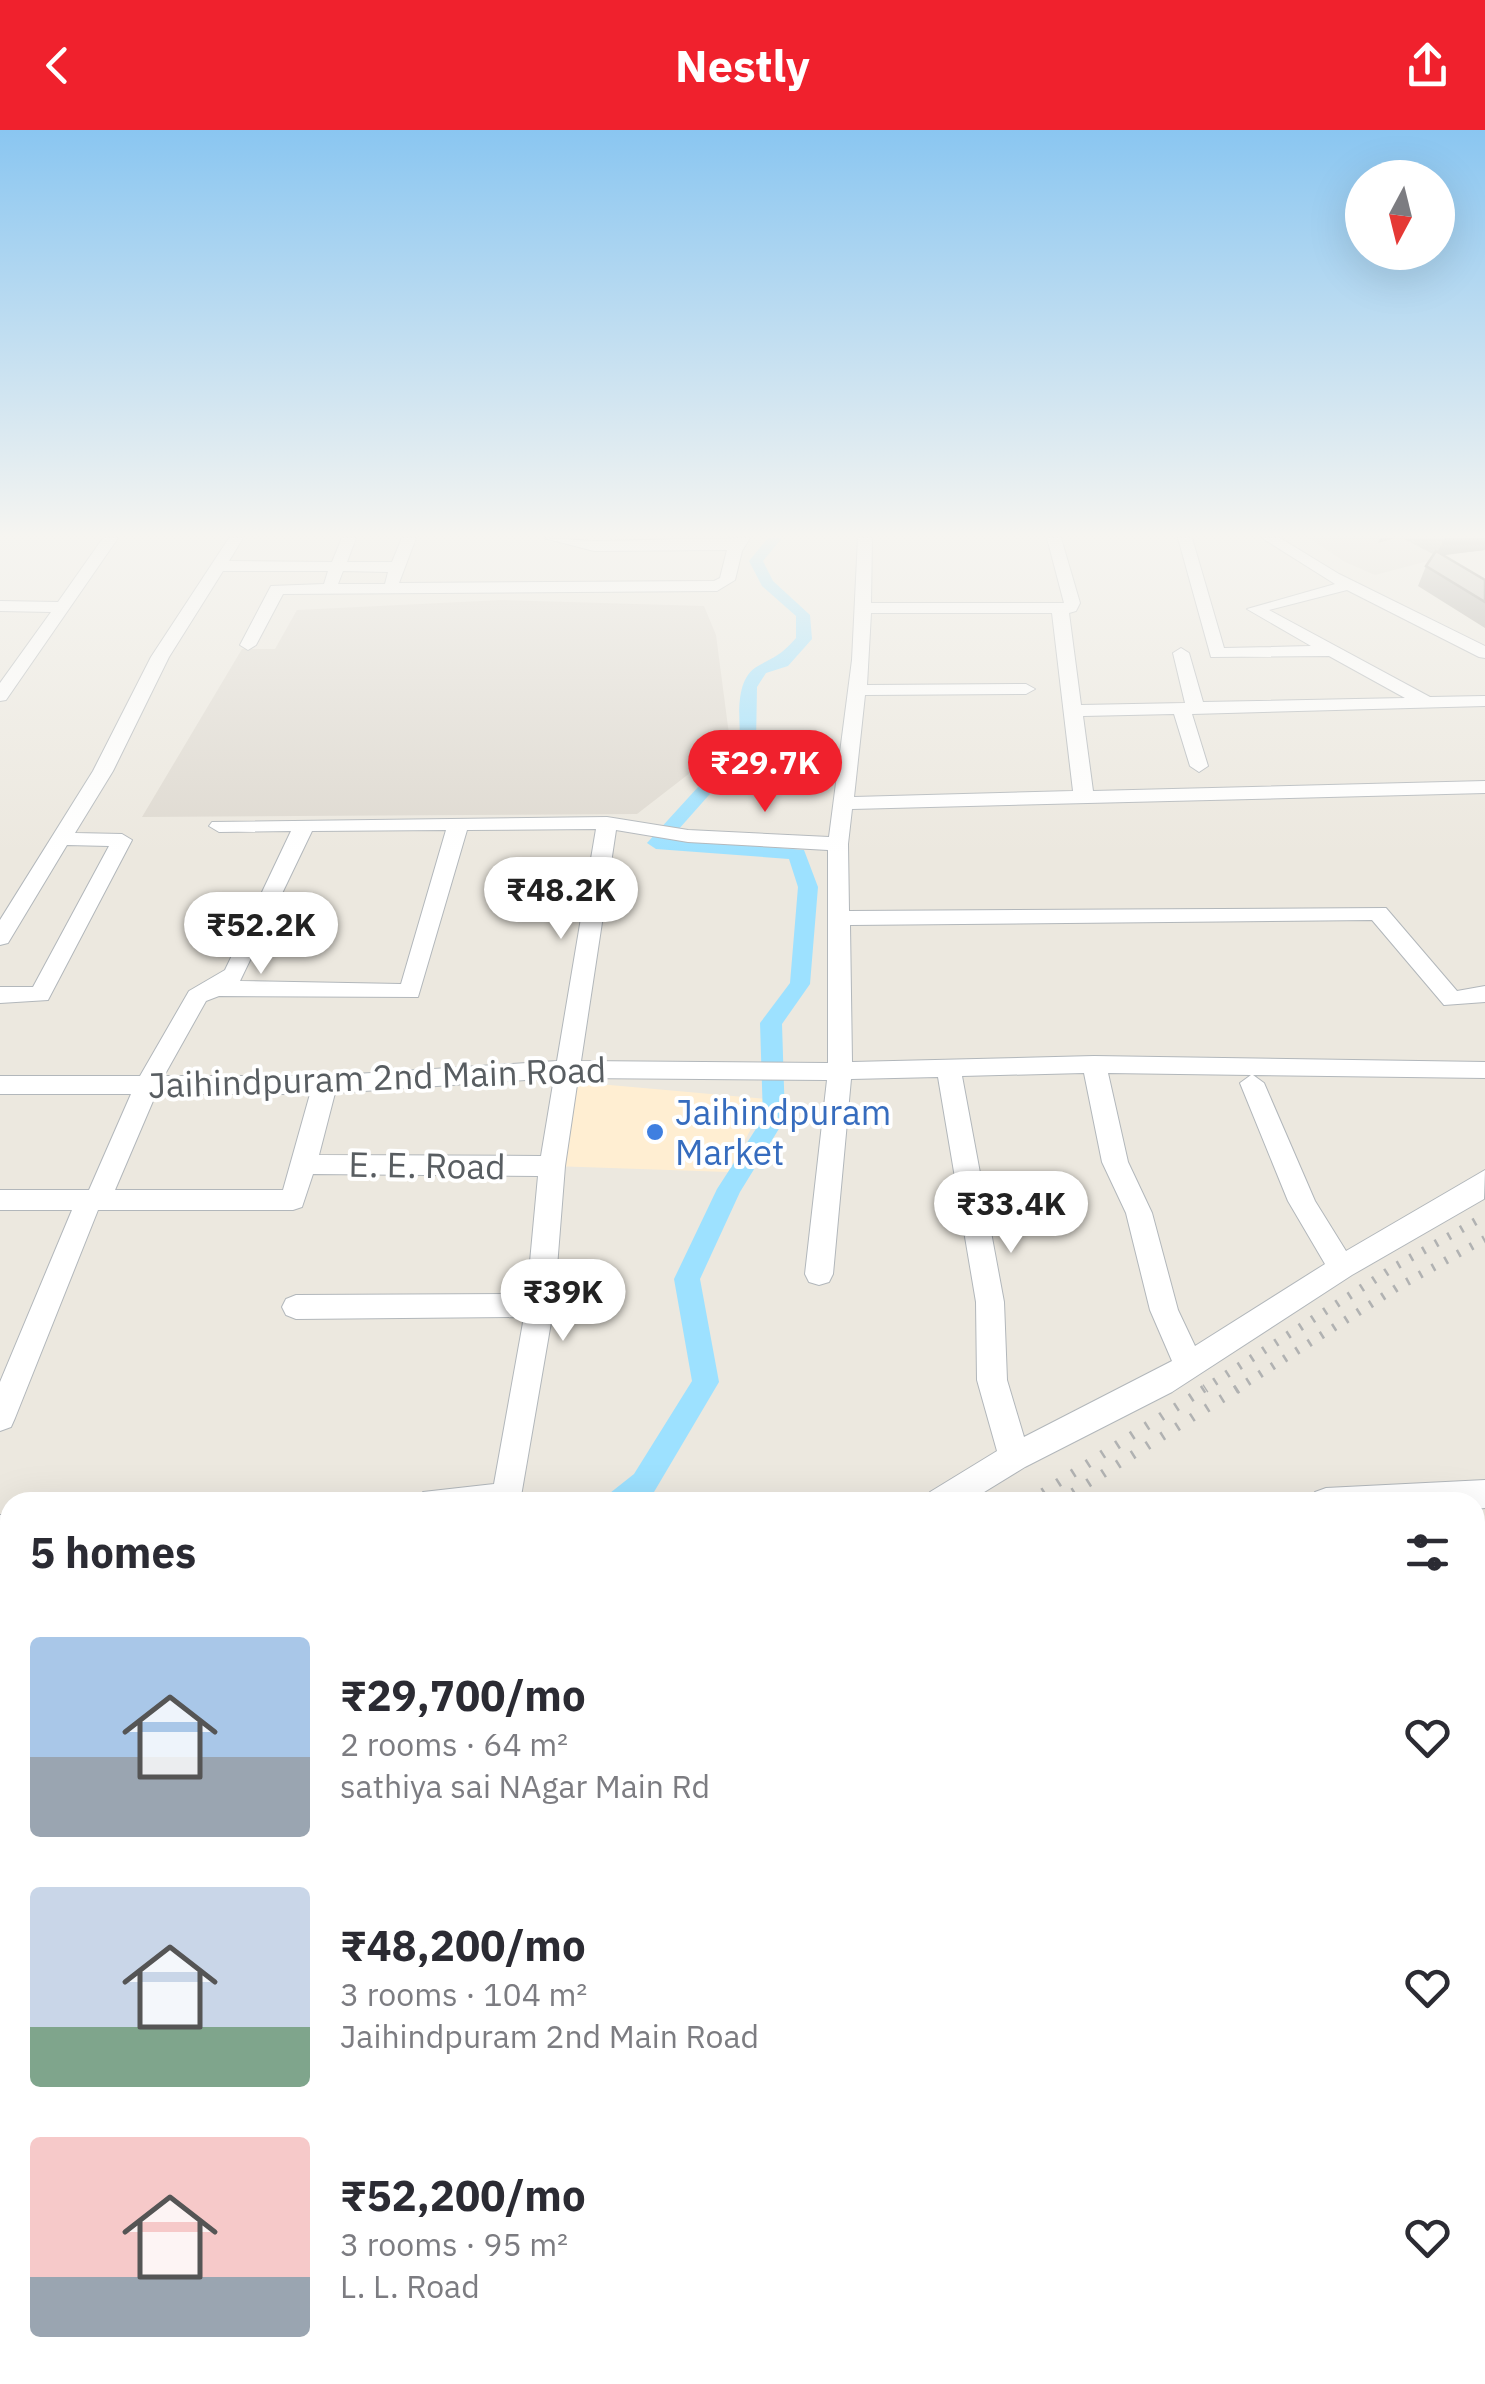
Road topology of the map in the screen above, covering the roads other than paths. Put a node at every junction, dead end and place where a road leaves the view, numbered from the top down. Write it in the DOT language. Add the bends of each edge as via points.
graph roads {
  1 [pos="39,643"];
  2 [pos="169,643"];
  3 [pos="860,643"];
  4 [pos="1064,643"];
  5 [pos="1213,643"];
  6 [pos="1321,643"];
  7 [pos="1336,651"];
  8 [pos="1180,653"];
  9 [pos="1026,689"];
  10 [pos="856,690"];
  11 [pos="0,696"];
  12 [pos="1485,701"];
  13 [pos="1425,702"];
  14 [pos="1189,710"];
  15 [pos="1071,711"];
  16 [pos="1200,766"];
  17 [pos="1485,788"];
  18 [pos="1084,798"];
  19 [pos="841,803"];
  20 [pos="607,823"];
  21 [pos="459,824"];
  22 [pos="219,826"];
  23 [pos="304,826"];
  24 [pos="61,839"];
  25 [pos="838,844"];
  26 [pos="837,918"];
  27 [pos="0,938"];
  28 [pos="216,988"];
  29 [pos="1485,994"];
  30 [pos="0,995"];
  31 [pos="1094,1064"];
  32 [pos="1127,1065"];
  33 [pos="948,1067"];
  34 [pos="568,1069"];
  35 [pos="1485,1070"];
  36 [pos="840,1071"];
  37 [pos="1252,1084"];
  38 [pos="1485,1084"];
  39 [pos="0,1085"];
  40 [pos="147,1085"];
  41 [pos="325,1085"];
  42 [pos="303,1164"];
  43 [pos="552,1166"];
  44 [pos="1485,1180"];
  45 [pos="0,1200"];
  46 [pos="94,1200"];
  47 [pos="1342,1267"];
  48 [pos="819,1274"];
  49 [pos="540,1305"];
  50 [pos="296,1307"];
  51 [pos="1190,1364"];
  52 [pos="0,1418"];
  53 [pos="1014,1457"];
  54 [pos="506,1492"];
  55 [pos="957,1492"];
  1 -- 11 [label="street"];
  2 -- 24 [label="street"];
  3 -- 10 [label="street"];
  4 -- 15 [label="street"];
  5 -- 7 [label="street" via="1216,654"];
  6 -- 7 [label="street"];
  7 -- 13 [label="street"];
  8 -- 14 [label="street"];
  9 -- 10 [label="street"];
  10 -- 19 [label="street"];
  12 -- 13 [label="street"];
  13 -- 14 [label="street"];
  14 -- 15 [label="street"];
  14 -- 16 [label="street"];
  15 -- 18 [label="street"];
  17 -- 18 [label="street"];
  18 -- 19 [label="street"];
  19 -- 25 [label="street"];
  20 -- 21 [label="street"];
  20 -- 25 [label="street" via="688,836"];
  20 -- 34 [label="street"];
  21 -- 23 [label="street"];
  21 -- 28 [label="street" via="410,992"];
  22 -- 23 [label="street"];
  23 -- 28 [label="street" via="234,974"];
  24 -- 27 [label="street"];
  24 -- 30 [label="street" via="122,840 40,995"];
  25 -- 26 [label="street"];
  26 -- 29 [label="street" via="1378,913 1452,1000"];
  26 -- 36 [label="street"];
  28 -- 40 [label="street" via="196,996"];
  31 -- 32 [label="street, Jaihindpuram 2nd Main Road"];
  31 -- 33 [label="street, Jaihindpuram 2nd Main Road"];
  31 -- 51 [label="street" via="1116,1162 1139,1213 1164,1310"];
  32 -- 35 [label="street"];
  32 -- 37 [label="street" via="1184,1081"];
  33 -- 36 [label="street, Jaihindpuram 2nd Main Road"];
  33 -- 53 [label="street" via="990,1302 992,1380"];
  34 -- 36 [label="street, Jaihindpuram 2nd Main Road"];
  34 -- 41 [label="street, Jaihindpuram 2nd Main Road"];
  34 -- 43 [label="street"];
  36 -- 48 [label="street"];
  37 -- 38 [label="street"];
  37 -- 47 [label="street" via="1294,1192"];
  39 -- 40 [label="street, Jaihindpuram 2nd Main Road"];
  40 -- 41 [label="street, Jaihindpuram 2nd Main Road"];
  40 -- 46 [label="street"];
  41 -- 42 [label="street"];
  42 -- 43 [label="street, E. E. Road"];
  42 -- 46 [label="street" via="293,1200"];
  43 -- 49 [label="street"];
  44 -- 47 [label="street"];
  45 -- 46 [label="street"];
  46 -- 52 [label="street"];
  47 -- 51 [label="street"];
  49 -- 50 [label="street"];
  49 -- 54 [label="street"];
  51 -- 53 [label="street"];
  53 -- 55 [label="street"];
}
